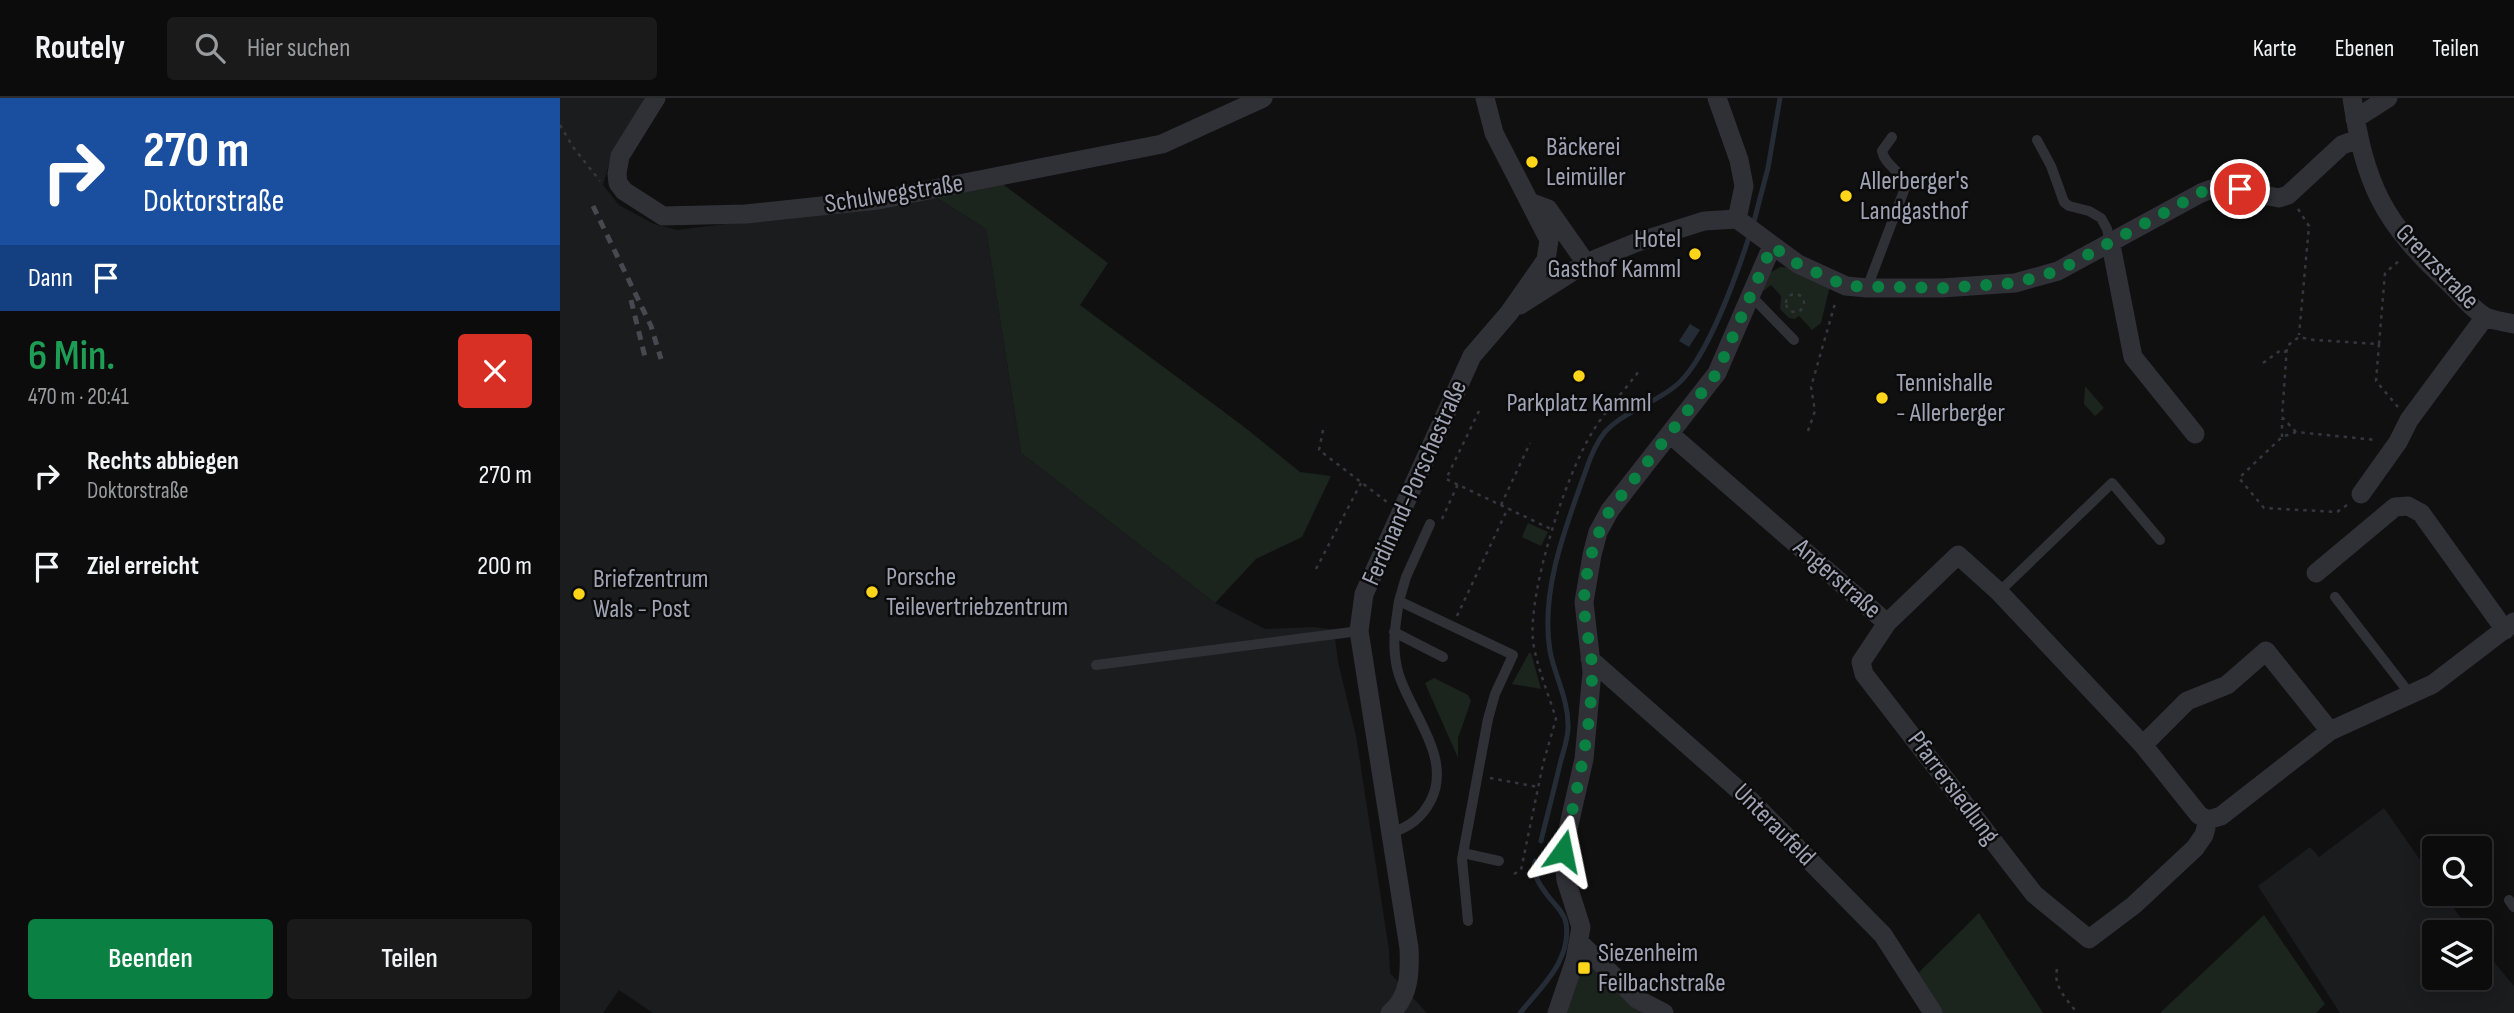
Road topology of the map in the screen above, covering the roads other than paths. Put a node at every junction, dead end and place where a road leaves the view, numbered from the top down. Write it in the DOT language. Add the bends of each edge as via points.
graph roads {
  1 [pos="656,98"];
  2 [pos="1263,98"];
  3 [pos="1485,98"];
  4 [pos="1717,98"];
  5 [pos="2351,98"];
  6 [pos="2388,98"];
  7 [pos="2355,119"];
  8 [pos="1892,137"];
  9 [pos="2358,139"];
  10 [pos="2037,140"];
  11 [pos="1531,203"];
  12 [pos="1753,231"];
  13 [pos="2110,245"];
  14 [pos="1586,263"];
  15 [pos="1867,288"];
  16 [pos="1750,299"];
  17 [pos="1509,313"];
  18 [pos="2485,317"];
  19 [pos="2514,324"];
  20 [pos="1794,340"];
  21 [pos="1670,434"];
  22 [pos="2195,434"];
  23 [pos="2361,494"];
  24 [pos="1430,524"];
  25 [pos="2160,540"];
  26 [pos="2316,573"];
  27 [pos="1999,592"];
  28 [pos="2335,597"];
  29 [pos="1399,601"];
  30 [pos="1887,623"];
  31 [pos="2509,626"];
  32 [pos="1359,631"];
  33 [pos="1394,632"];
  34 [pos="1443,657"];
  35 [pos="1590,659"];
  36 [pos="1096,664"];
  37 [pos="2410,694"];
  38 [pos="2330,731"];
  39 [pos="2143,745"];
  40 [pos="2208,820"];
  41 [pos="1391,833"];
  42 [pos="1462,856"];
  43 [pos="1499,861"];
  44 [pos="1468,921"];
  45 [pos="1578,942"];
  46 [pos="1390,1013"];
  47 [pos="1557,1013"];
  48 [pos="1664,1013"];
  49 [pos="1933,1013"];
  1 -- 2 [label="street, Schulwegstraße" via="620,156 617,174 620,186 632,197 663,216 746,214 878,200 1162,144"];
  3 -- 11 [label="street" via="1494,133"];
  4 -- 12 [label="street" via="1740,160"];
  5 -- 7 [label="street, Grenzstraße"];
  6 -- 7 [label="street"];
  7 -- 9 [label="street, Grenzstraße"];
  8 -- 15 [label="lane" via="1882,151 1884,159 1903,177 1905,188"];
  9 -- 13 [label="street" via="2342,145 2288,195 2279,198 2220,186"];
  9 -- 18 [label="street, Grenzstraße" via="2384,210 2413,249"];
  10 -- 13 [label="lane" via="2064,202 2101,218"];
  11 -- 14 [label="street" via="1548,209"];
  11 -- 17 [label="street" via="1549,240 1546,260"];
  12 -- 14 [label="street" via="1704,221"];
  12 -- 15 [label="street" via="1798,264 1841,283"];
  12 -- 16 [label="street"];
  13 -- 15 [label="street" via="2058,271 2015,283"];
  13 -- 22 [label="street" via="2133,357"];
  14 -- 17 [label="street"];
  16 -- 20 [label="lane"];
  16 -- 21 [label="street" via="1717,373"];
  17 -- 32 [label="street, Ferdinand-Porschestraße" via="1472,356 1364,594"];
  18 -- 19 [label="street, Grenzstraße"];
  18 -- 23 [label="street, Grenzstraße"];
  21 -- 30 [label="street, Angerstraße"];
  21 -- 35 [label="street" via="1598,532 1584,602"];
  24 -- 29 [label="lane"];
  25 -- 27 [label="lane" via="2112,483"];
  26 -- 31 [label="street" via="2395,507 2408,506 2421,513"];
  27 -- 30 [label="street, Angerstraße" via="1958,555"];
  27 -- 39 [label="street, Angerstraße"];
  28 -- 37 [label="lane"];
  29 -- 33 [label="lane, Ferdinand-Porschestraße"];
  29 -- 42 [label="lane, Ferdinand-Porschestraße" via="1513,655 1491,707"];
  30 -- 40 [label="street, Pfarrersiedlung" via="1861,662 1864,674 2034,894 2083,944 2134,905 2195,848"];
  31 -- 37 [label="street" via="2433,684"];
  32 -- 36 [label="lane"];
  32 -- 41 [label="street, Ferdinand-Porschestraße"];
  33 -- 34 [label="lane"];
  33 -- 41 [label="lane, Ferdinand-Porschestraße" via="1399,675 1436,758 1437,788 1425,813"];
  35 -- 45 [label="street" via="1584,759 1563,851 1566,880 1581,927"];
  35 -- 49 [label="street, Unteraufeld" via="1751,801 1883,935"];
  37 -- 38 [label="street"];
  38 -- 39 [label="street" via="2266,651 2227,685 2187,701"];
  38 -- 40 [label="street" via="2221,816"];
  39 -- 40 [label="street, Angerstraße" via="2199,815"];
  41 -- 46 [label="street, Ferdinand-Porschestraße" via="1410,977 1398,1007"];
  42 -- 43 [label="lane"];
  42 -- 44 [label="lane, Ferdinand-Porschestraße"];
  45 -- 47 [label="street"];
  45 -- 48 [label="street" via="1637,999"];
}
